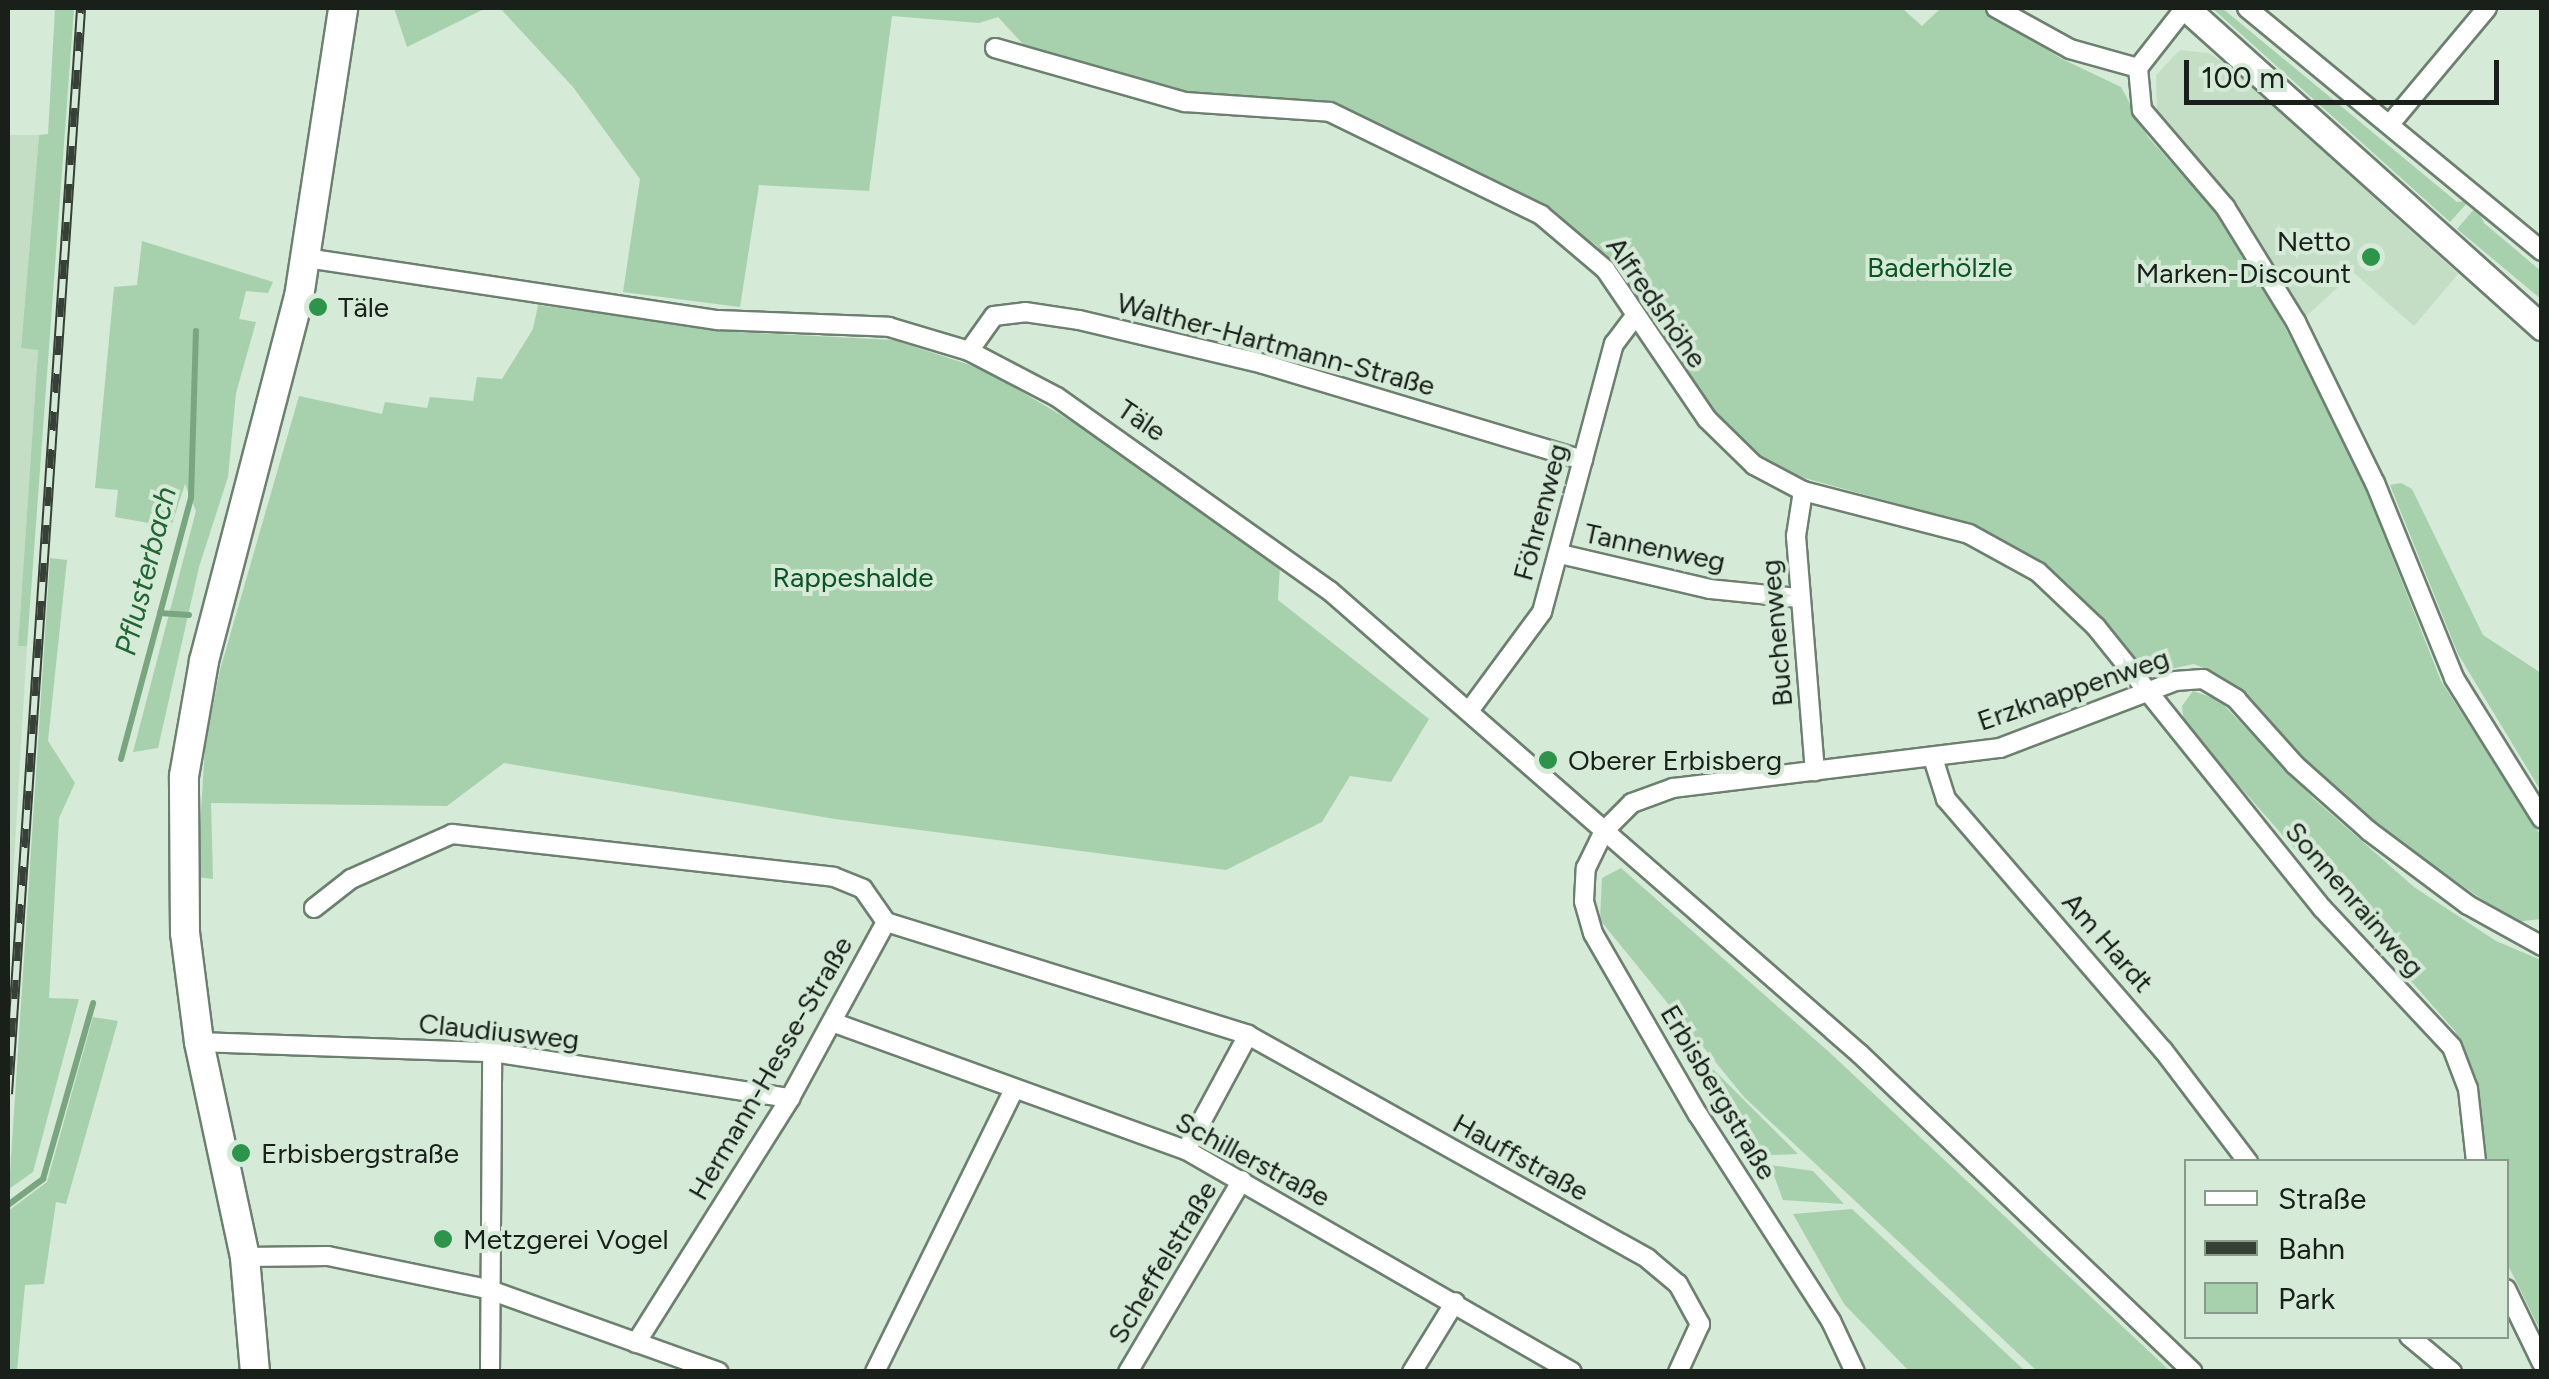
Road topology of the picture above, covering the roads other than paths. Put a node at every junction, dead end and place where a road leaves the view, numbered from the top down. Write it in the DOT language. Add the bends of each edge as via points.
graph roads {
  1 [pos="343,8"];
  2 [pos="1996,8"];
  3 [pos="2186,8"];
  4 [pos="2247,8"];
  5 [pos="2487,8"];
  6 [pos="995,48"];
  7 [pos="2138,68"];
  8 [pos="2390,124"];
  9 [pos="2542,251"];
  10 [pos="306,258"];
  11 [pos="1636,315"];
  12 [pos="2542,327"];
  13 [pos="969,351"];
  14 [pos="1583,460"];
  15 [pos="1802,491"];
  16 [pos="1560,554"];
  17 [pos="1799,598"];
  18 [pos="2146,693"];
  19 [pos="1469,711"];
  20 [pos="1933,758"];
  21 [pos="1815,771"];
  22 [pos="2542,819"];
  23 [pos="1604,831"];
  24 [pos="314,908"];
  25 [pos="886,922"];
  26 [pos="2542,946"];
  27 [pos="832,1022"];
  28 [pos="1248,1035"];
  29 [pos="200,1042"];
  30 [pos="492,1052"];
  31 [pos="1014,1089"];
  32 [pos="790,1098"];
  33 [pos="1186,1150"];
  34 [pos="2246,1159"];
  35 [pos="2476,1159"];
  36 [pos="1242,1180"];
  37 [pos="245,1256"];
  38 [pos="487,1289"];
  39 [pos="2509,1295"];
  40 [pos="1456,1302"];
  41 [pos="2413,1339"];
  42 [pos="636,1343"];
  43 [pos="2542,1362"];
  44 [pos="254,1372"];
  45 [pos="490,1372"];
  46 [pos="719,1372"];
  47 [pos="875,1372"];
  48 [pos="1128,1372"];
  49 [pos="1412,1372"];
  50 [pos="1572,1372"];
  51 [pos="1678,1372"];
  52 [pos="1855,1372"];
  53 [pos="2193,1372"];
  54 [pos="2452,1372"];
  1 -- 10 [label="main road"];
  2 -- 7 [label="street" via="2070,49"];
  3 -- 7 [label="street"];
  3 -- 12 [label="main road"];
  4 -- 8 [label="street"];
  5 -- 8 [label="street"];
  6 -- 11 [label="street, Alfredshöhe" via="1185,102 1297,107 1340,116 1560,227 1605,268"];
  7 -- 22 [label="street" via="2142,110 2225,207 2296,322 2372,476 2454,678"];
  8 -- 9 [label="street"];
  10 -- 13 [label="street, Täle" via="718,320 860,323"];
  10 -- 29 [label="main road" via="283,374 197,692 182,797 183,907"];
  11 -- 14 [label="street, Föhrenweg" via="1614,344"];
  11 -- 15 [label="street, Alfredshöhe" via="1720,435 1754,465"];
  13 -- 14 [label="street, Walther-Hartmann-Straße" via="994,316 1039,313 1222,354"];
  13 -- 19 [label="street, Täle" via="1071,406 1274,546"];
  14 -- 16 [label="street, Föhrenweg"];
  15 -- 17 [label="street, Buchenweg"];
  15 -- 18 [label="street, Alfredshöhe" via="1944,526 2016,558 2076,604"];
  16 -- 17 [label="street, Tannenweg" via="1710,589"];
  16 -- 19 [label="street, Föhrenweg" via="1542,612"];
  17 -- 21 [label="street, Buchenweg"];
  18 -- 20 [label="street, Erzknappenweg" via="2020,742"];
  18 -- 26 [label="street, Erzknappenweg" via="2185,678 2218,685 2369,831 2468,905"];
  18 -- 35 [label="street, Sonnenrainweg" via="2322,908 2452,1048 2468,1089"];
  19 -- 23 [label="street, Täle"];
  20 -- 21 [label="street, Erzknappenweg"];
  20 -- 34 [label="street, Am Hardt" via="1946,799 2164,1050"];
  21 -- 23 [label="street, Erzknappenweg" via="1656,792 1632,803"];
  23 -- 52 [label="street, Erbisbergstraße" via="1586,868 1584,901 1593,933 1698,1116 1831,1320"];
  23 -- 53 [label="street" via="1860,1054"];
  24 -- 25 [label="street" via="351,878 452,834 834,877 863,889"];
  25 -- 27 [label="street, Hermann-Hesse-Straße"];
  25 -- 28 [label="street, Hauffstraße"];
  27 -- 31 [label="street, Schillerstraße"];
  27 -- 32 [label="street, Hermann-Hesse-Straße"];
  28 -- 33 [label="street"];
  28 -- 51 [label="street, Hauffstraße" via="1648,1259 1678,1284 1700,1324"];
  29 -- 30 [label="street, Claudiusweg"];
  29 -- 37 [label="main road"];
  30 -- 32 [label="street, Claudiusweg"];
  30 -- 38 [label="street"];
  31 -- 33 [label="street, Schillerstraße"];
  31 -- 47 [label="street"];
  32 -- 42 [label="street, Hermann-Hesse-Straße"];
  33 -- 36 [label="street, Schillerstraße"];
  36 -- 40 [label="street, Schillerstraße"];
  36 -- 48 [label="street, Scheffelstraße"];
  37 -- 38 [label="street" via="328,1256"];
  37 -- 44 [label="main road"];
  38 -- 42 [label="street"];
  38 -- 45 [label="street"];
  39 -- 43 [label="street"];
  40 -- 49 [label="street"];
  40 -- 50 [label="street, Schillerstraße"];
  41 -- 54 [label="street"];
  42 -- 46 [label="street"];
}
